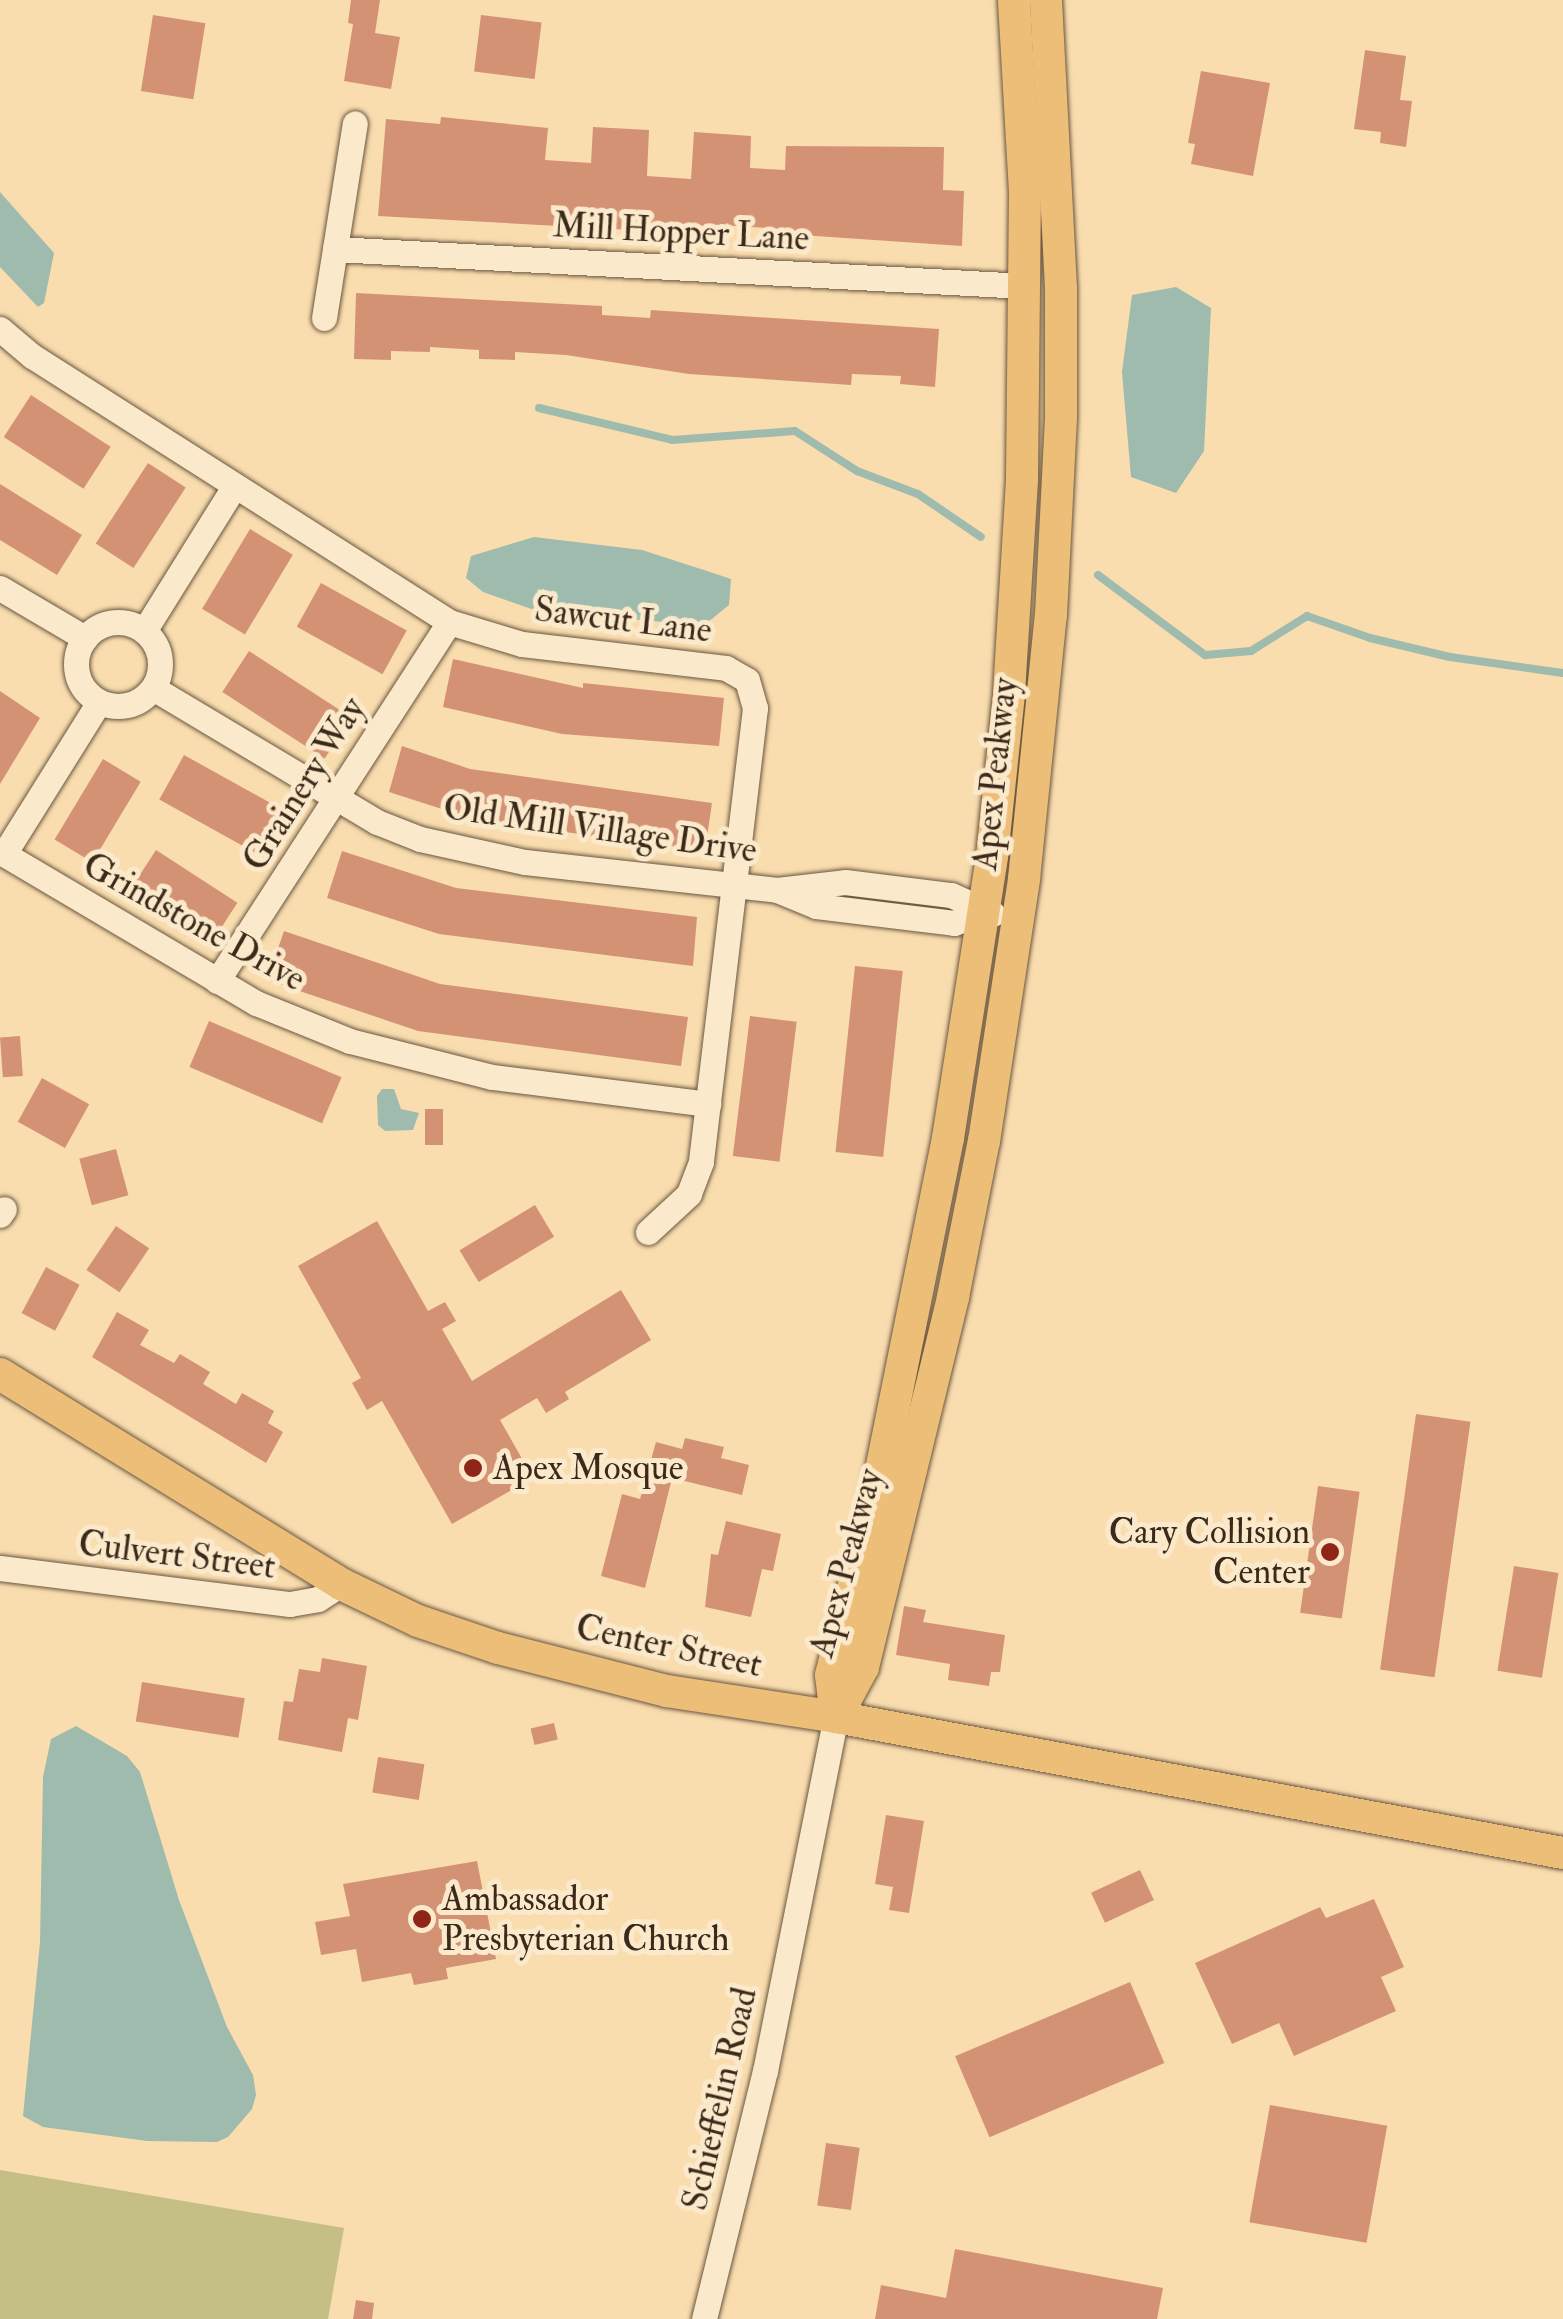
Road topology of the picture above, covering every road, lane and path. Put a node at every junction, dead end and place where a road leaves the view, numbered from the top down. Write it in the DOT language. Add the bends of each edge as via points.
graph roads {
  1 [pos="1014,0"];
  2 [pos="1046,0"];
  3 [pos="355,123"];
  4 [pos="335,249"];
  5 [pos="1024,286"];
  6 [pos="324,318"];
  7 [pos="0,329"];
  8 [pos="234,487"];
  9 [pos="0,588"];
  10 [pos="449,622"];
  11 [pos="144,631"];
  12 [pos="85,638"];
  13 [pos="153,688"];
  14 [pos="98,702"];
  15 [pos="336,799"];
  16 [pos="733,883"];
  17 [pos="982,912"];
  18 [pos="1018,918"];
  19 [pos="217,981"];
  20 [pos="708,1104"];
  21 [pos="648,1232"];
  22 [pos="0,1374"];
  23 [pos="0,1568"];
  24 [pos="341,1584"];
  25 [pos="836,1717"];
  26 [pos="1563,1853"];
  27 [pos="704,2319"];
  1 -- 5 [label="main road, Apex Peakway"];
  2 -- 18 [label="main road, Apex Peakway" via="1062,288 1060,417 1041,736"];
  3 -- 4 [label="street"];
  4 -- 5 [label="street, Mill Hopper Lane"];
  4 -- 6 [label="street"];
  5 -- 17 [label="main road, Apex Peakway" via="1022,478 1009,694"];
  7 -- 8 [label="street, Sawcut Lane"];
  8 -- 10 [label="street, Sawcut Lane"];
  8 -- 11 [label="street"];
  9 -- 12 [label="street"];
  10 -- 15 [label="street, Grainery Way"];
  10 -- 16 [label="street, Sawcut Lane" via="522,644 726,668 747,680 755,698"];
  11 -- 12 [label="street" via="119,622"];
  11 -- 13 [label="street" via="160,664"];
  12 -- 14 [label="street" via="76,673"];
  13 -- 14 [label="street" via="122,706"];
  13 -- 15 [label="street, Old Mill Village Drive"];
  14 -- 19 [label="street, Grindstone Drive" via="4,854"];
  15 -- 16 [label="street, Old Mill Village Drive" via="392,828 466,850"];
  15 -- 19 [label="street, Grainery Way"];
  16 -- 17 [label="street, Old Mill Village Drive" via="777,890 816,906 954,923"];
  16 -- 20 [label="street, Sawcut Lane"];
  17 -- 18 [label="street, Old Mill Village Drive"];
  17 -- 25 [label="main road, Apex Peakway" via="948,1138 831,1675"];
  18 -- 25 [label="main road, Apex Peakway" via="953,1297 862,1667"];
  19 -- 20 [label="street, Grindstone Drive" via="303,1022 402,1057 492,1077"];
  20 -- 21 [label="street, Sawcut Lane" via="701,1162 689,1194"];
  22 -- 24 [label="main road, Center Street"];
  23 -- 24 [label="street, Culvert Street" via="290,1604"];
  24 -- 25 [label="main road, Center Street" via="418,1621 498,1648 667,1691"];
  25 -- 26 [label="main road, Center Street"];
  25 -- 27 [label="street, Schieffelin Road" via="765,2070"];
}
